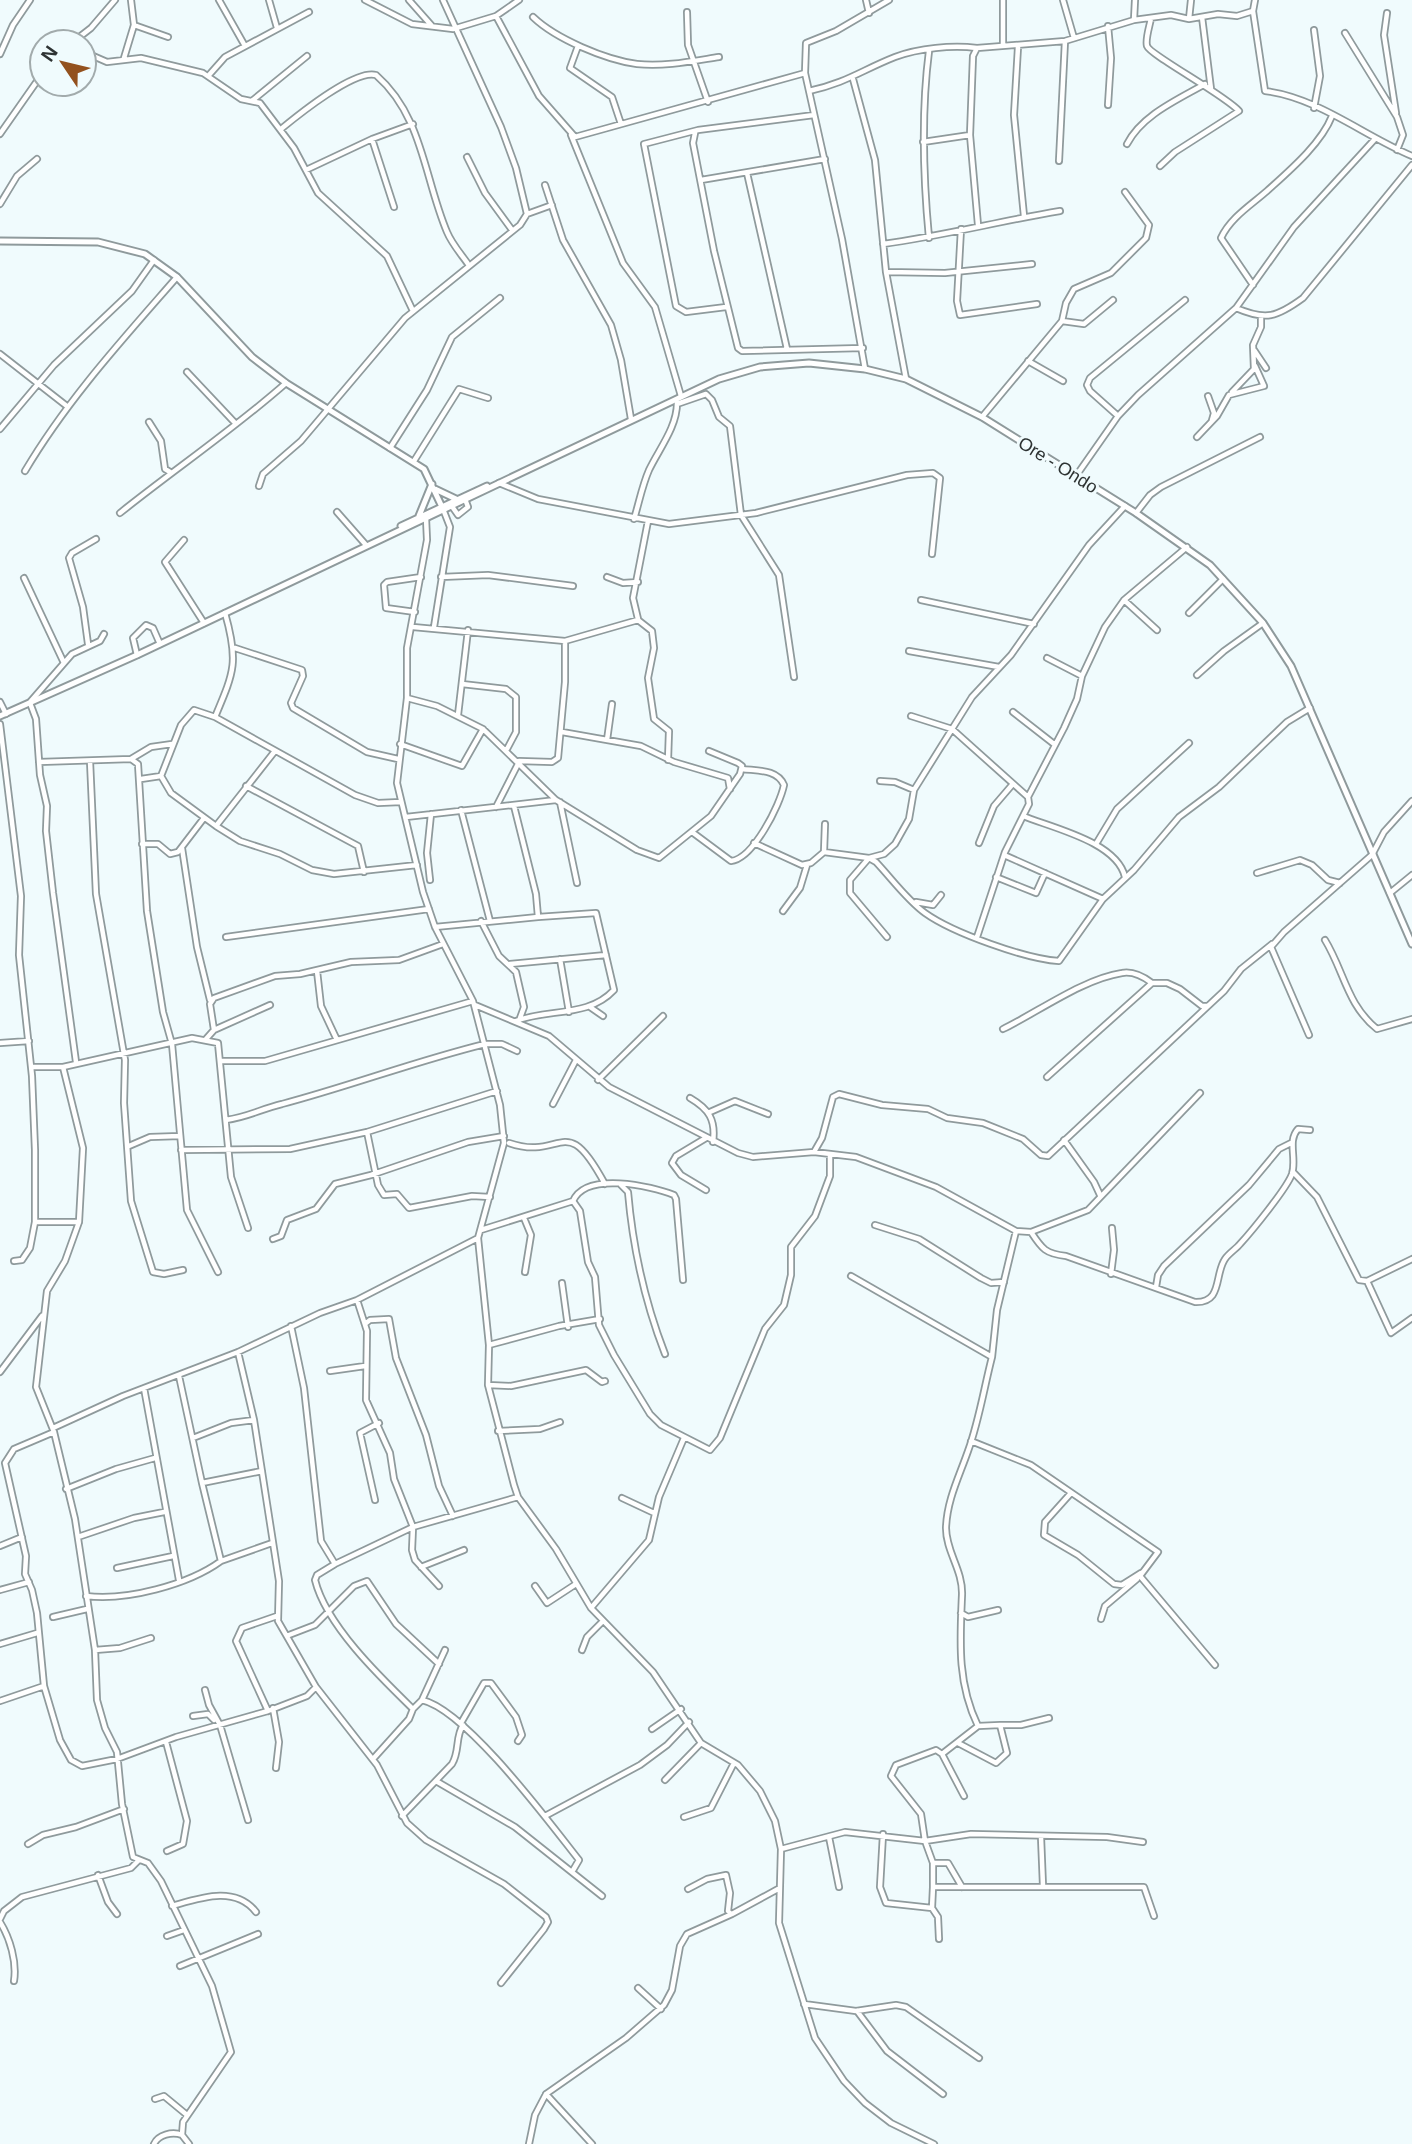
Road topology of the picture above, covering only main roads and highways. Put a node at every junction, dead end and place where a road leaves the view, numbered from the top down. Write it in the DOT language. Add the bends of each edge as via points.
graph roads {
  1 [pos="0,241"];
  2 [pos="496,484"];
  3 [pos="433,486"];
  4 [pos="456,499"];
  5 [pos="443,507"];
  6 [pos="418,517"];
  7 [pos="386,536"];
  8 [pos="3,715"];
  9 [pos="1412,944"];
  1 -- 3 [label="main road" via="105,242 154,260 177,277 233,339 286,383 414,461"];
  2 -- 4 [label="main road"];
  2 -- 5 [label="main road"];
  2 -- 9 [label="main road, Ore - Ondo" via="719,379 760,367 809,363 866,369 906,379 982,417 1187,547 1224,579 1263,623 1311,708"];
  3 -- 4 [label="main road"];
  3 -- 5 [label="main road"];
  3 -- 6 [label="main road"];
  4 -- 5 [label="main road"];
  5 -- 6 [label="main road"];
  5 -- 7 [label="main road"];
  6 -- 7 [label="main road"];
  7 -- 8 [label="main road"];
}
